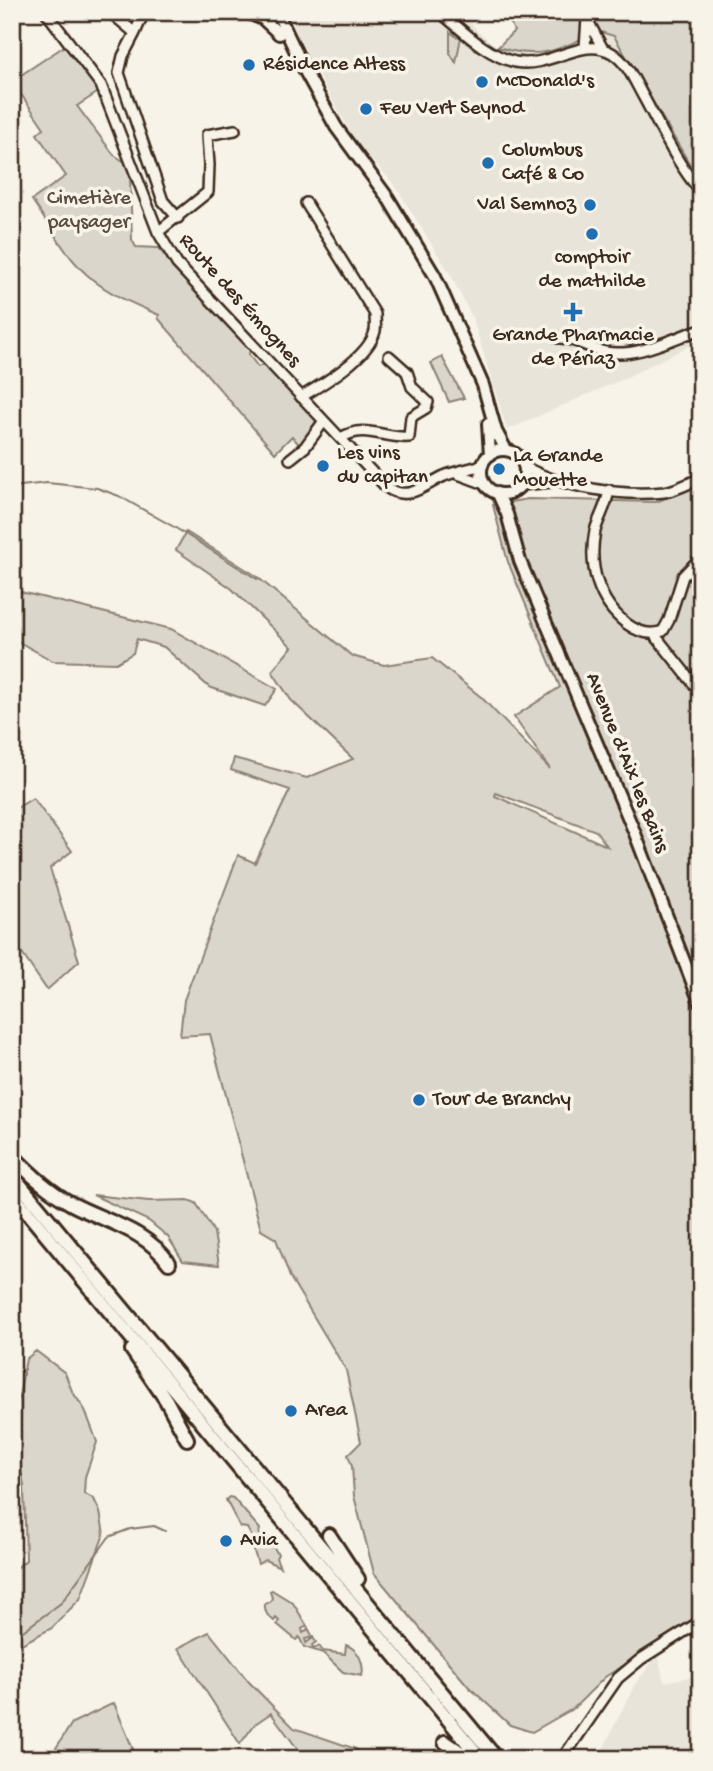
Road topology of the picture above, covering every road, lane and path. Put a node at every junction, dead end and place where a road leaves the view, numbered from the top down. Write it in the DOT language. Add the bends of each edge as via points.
graph roads {
  1 [pos="46,12"];
  2 [pos="110,12"];
  3 [pos="144,12"];
  4 [pos="246,12"];
  5 [pos="269,12"];
  6 [pos="276,12"];
  7 [pos="440,12"];
  8 [pos="587,15"];
  9 [pos="135,33"];
  10 [pos="279,34"];
  11 [pos="585,47"];
  12 [pos="603,49"];
  13 [pos="235,130"];
  14 [pos="342,135"];
  15 [pos="701,192"];
  16 [pos="306,203"];
  17 [pos="178,218"];
  18 [pos="158,232"];
  19 [pos="701,329"];
  20 [pos="558,338"];
  21 [pos="389,356"];
  22 [pos="473,364"];
  23 [pos="301,397"];
  24 [pos="324,421"];
  25 [pos="341,438"];
  26 [pos="506,450"];
  27 [pos="290,459"];
  28 [pos="486,460"];
  29 [pos="525,467"];
  30 [pos="456,473"];
  31 [pos="701,478"];
  32 [pos="557,481"];
  33 [pos="485,484"];
  34 [pos="518,488"];
  35 [pos="609,489"];
  36 [pos="498,494"];
  37 [pos="701,557"];
  38 [pos="542,610"];
  39 [pos="654,634"];
  40 [pos="701,693"];
  41 [pos="673,932"];
  42 [pos="701,992"];
  43 [pos="701,1005"];
  44 [pos="12,1155"];
  45 [pos="12,1175"];
  46 [pos="12,1194"];
  47 [pos="21,1205"];
  48 [pos="169,1263"];
  49 [pos="187,1439"];
  50 [pos="329,1535"];
  51 [pos="701,1621"];
  52 [pos="430,1678"];
  53 [pos="445,1742"];
  54 [pos="470,1759"];
  55 [pos="481,1759"];
  56 [pos="497,1759"];
  57 [pos="562,1759"];
  1 -- 18 [label="street, Route des Émognes" via="101,85"];
  2 -- 9 [label="street"];
  3 -- 9 [label="street"];
  4 -- 10 [label="main road" via="261,17"];
  5 -- 10 [label="main road"];
  6 -- 14 [label="main road"];
  7 -- 11 [label="street" via="493,52 516,62 548,61"];
  8 -- 11 [label="street"];
  8 -- 12 [label="street"];
  9 -- 17 [label="street" via="119,73 163,201"];
  10 -- 14 [label="main road" via="310,95"];
  11 -- 12 [label="street"];
  12 -- 15 [label="street" via="627,68"];
  13 -- 17 [label="street" via="207,135 209,189"];
  14 -- 22 [label="main road" via="417,245 446,298"];
  16 -- 23 [label="street" via="367,299 375,314 375,332 363,352"];
  17 -- 18 [label="street"];
  18 -- 23 [label="street, Route des Émognes" via="177,264"];
  19 -- 20 [label="street" via="626,354"];
  21 -- 25 [label="street" via="428,402 411,417 410,438 361,429"];
  22 -- 26 [label="main road"];
  22 -- 28 [label="main road" via="489,427"];
  23 -- 24 [label="street, Route des Émognes"];
  24 -- 25 [label="street, Route des Émognes"];
  24 -- 27 [label="street"];
  25 -- 30 [label="street, Route des Émognes" via="396,494 408,494"];
  26 -- 28 [label="main road"];
  26 -- 29 [label="main road" via="516,454"];
  28 -- 30 [label="street, Route des Émognes"];
  28 -- 33 [label="main road" via="481,471"];
  29 -- 32 [label="street"];
  29 -- 34 [label="main road"];
  30 -- 33 [label="street"];
  31 -- 35 [label="street" via="666,492"];
  32 -- 34 [label="street"];
  32 -- 35 [label="street"];
  33 -- 36 [label="main road"];
  34 -- 36 [label="main road"];
  34 -- 38 [label="main road, Avenue d'Aix les Bains" via="513,510 517,534"];
  35 -- 39 [label="street" via="594,543 597,585 625,622"];
  36 -- 38 [label="main road, Avenue d'Aix les Bains"];
  37 -- 39 [label="street" via="683,576 665,629"];
  38 -- 41 [label="main road, Avenue d'Aix les Bains"];
  39 -- 40 [label="street"];
  41 -- 42 [label="main road, Avenue d'Aix les Bains"];
  41 -- 43 [label="main road, Avenue d'Aix les Bains"];
  44 -- 48 [label="highway" via="44,1186 72,1204 148,1239"];
  45 -- 52 [label="highway"];
  46 -- 47 [label="highway"];
  47 -- 49 [label="highway" via="154,1381"];
  47 -- 55 [label="highway"];
  50 -- 52 [label="highway"];
  51 -- 57 [label="street" via="624,1672"];
  52 -- 56 [label="highway"];
  53 -- 54 [label="highway"];
}
